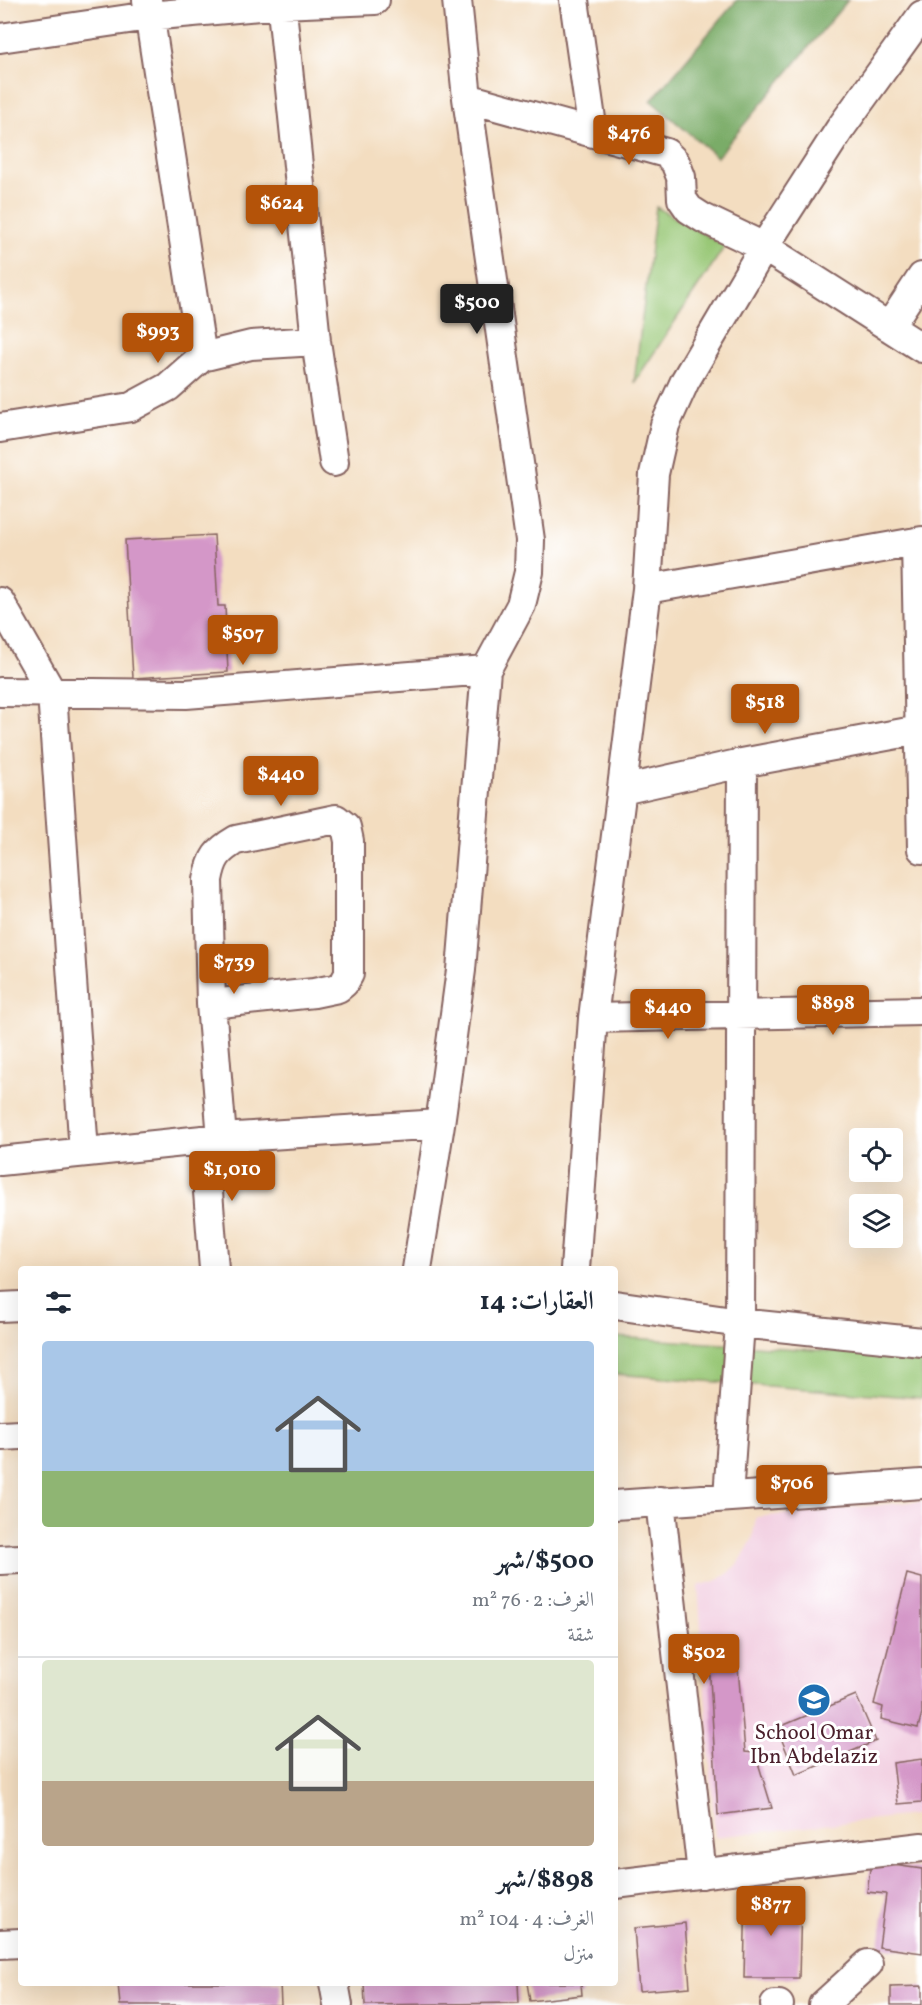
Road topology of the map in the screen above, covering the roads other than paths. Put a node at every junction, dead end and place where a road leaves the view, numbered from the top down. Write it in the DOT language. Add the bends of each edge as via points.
graph roads {
  1 [pos="375,0"];
  2 [pos="457,0"];
  3 [pos="574,0"];
  4 [pos="281,2"];
  5 [pos="148,8"];
  6 [pos="922,15"];
  7 [pos="0,38"];
  8 [pos="467,98"];
  9 [pos="593,133"];
  10 [pos="764,247"];
  11 [pos="922,277"];
  12 [pos="889,327"];
  13 [pos="316,342"];
  14 [pos="922,348"];
  15 [pos="202,357"];
  16 [pos="0,428"];
  17 [pos="334,462"];
  18 [pos="919,542"];
  19 [pos="647,589"];
  20 [pos="0,602"];
  21 [pos="486,670"];
  22 [pos="0,692"];
  23 [pos="52,693"];
  24 [pos="919,730"];
  25 [pos="742,763"];
  26 [pos="622,790"];
  27 [pos="922,849"];
  28 [pos="211,1004"];
  29 [pos="922,1011"];
  30 [pos="742,1016"];
  31 [pos="593,1018"];
  32 [pos="440,1124"];
  33 [pos="213,1139"];
  34 [pos="84,1152"];
  35 [pos="0,1161"];
  36 [pos="214,1266"];
  37 [pos="417,1266"];
  38 [pos="574,1266"];
  39 [pos="618,1305"];
  40 [pos="18,1306"];
  41 [pos="0,1307"];
  42 [pos="740,1323"];
  43 [pos="922,1342"];
  44 [pos="18,1435"];
  45 [pos="0,1436"];
  46 [pos="922,1484"];
  47 [pos="728,1497"];
  48 [pos="660,1501"];
  49 [pos="618,1505"];
  50 [pos="18,1558"];
  51 [pos="0,1560"];
  52 [pos="922,1847"];
  53 [pos="702,1874"];
  54 [pos="618,1884"];
  55 [pos="18,1943"];
  56 [pos="0,1944"];
  57 [pos="868,1964"];
  58 [pos="335,1986"];
  59 [pos="338,2005"];
  60 [pos="775,2005"];
  61 [pos="779,2005"];
  62 [pos="823,2005"];
  1 -- 4 [label="street"];
  2 -- 8 [label="street"];
  3 -- 9 [label="street"];
  4 -- 5 [label="street"];
  4 -- 13 [label="street"];
  5 -- 7 [label="street"];
  5 -- 15 [label="street"];
  6 -- 10 [label="street" via="840,129"];
  8 -- 9 [label="street"];
  8 -- 21 [label="street" via="530,540 529,572 521,605"];
  9 -- 10 [label="street" via="666,153 675,162 681,177 682,199 689,209"];
  10 -- 12 [label="street"];
  10 -- 19 [label="street" via="685,381 665,425 654,474"];
  11 -- 12 [label="street"];
  12 -- 14 [label="street"];
  13 -- 15 [label="street" via="251,345"];
  13 -- 17 [label="street"];
  15 -- 16 [label="street" via="168,387 131,407"];
  18 -- 19 [label="street"];
  18 -- 24 [label="street"];
  19 -- 26 [label="street"];
  20 -- 23 [label="street"];
  21 -- 23 [label="street" via="186,694"];
  21 -- 32 [label="street" via="461,969"];
  22 -- 23 [label="street"];
  23 -- 34 [label="street"];
  24 -- 25 [label="street"];
  24 -- 27 [label="street"];
  25 -- 26 [label="street"];
  25 -- 30 [label="street"];
  26 -- 31 [label="street"];
  28 -- 28 [label="street" via="314,993 344,983 349,974 349,841 346,827 336,819 236,840 216,855 208,880"];
  28 -- 33 [label="street"];
  29 -- 30 [label="street"];
  30 -- 31 [label="street"];
  30 -- 42 [label="street"];
  31 -- 38 [label="street"];
  32 -- 33 [label="street"];
  32 -- 37 [label="street"];
  33 -- 34 [label="street"];
  33 -- 36 [label="street"];
  34 -- 35 [label="street"];
  39 -- 42 [label="street"];
  40 -- 41 [label="street"];
  42 -- 43 [label="street"];
  42 -- 47 [label="street"];
  44 -- 45 [label="street"];
  46 -- 47 [label="street"];
  47 -- 48 [label="street"];
  48 -- 49 [label="street"];
  48 -- 53 [label="street"];
  50 -- 51 [label="street"];
  52 -- 53 [label="street"];
  53 -- 54 [label="street"];
  55 -- 56 [label="street"];
  57 -- 62 [label="street"];
  58 -- 59 [label="street"];
  60 -- 61 [label="street"];
}
